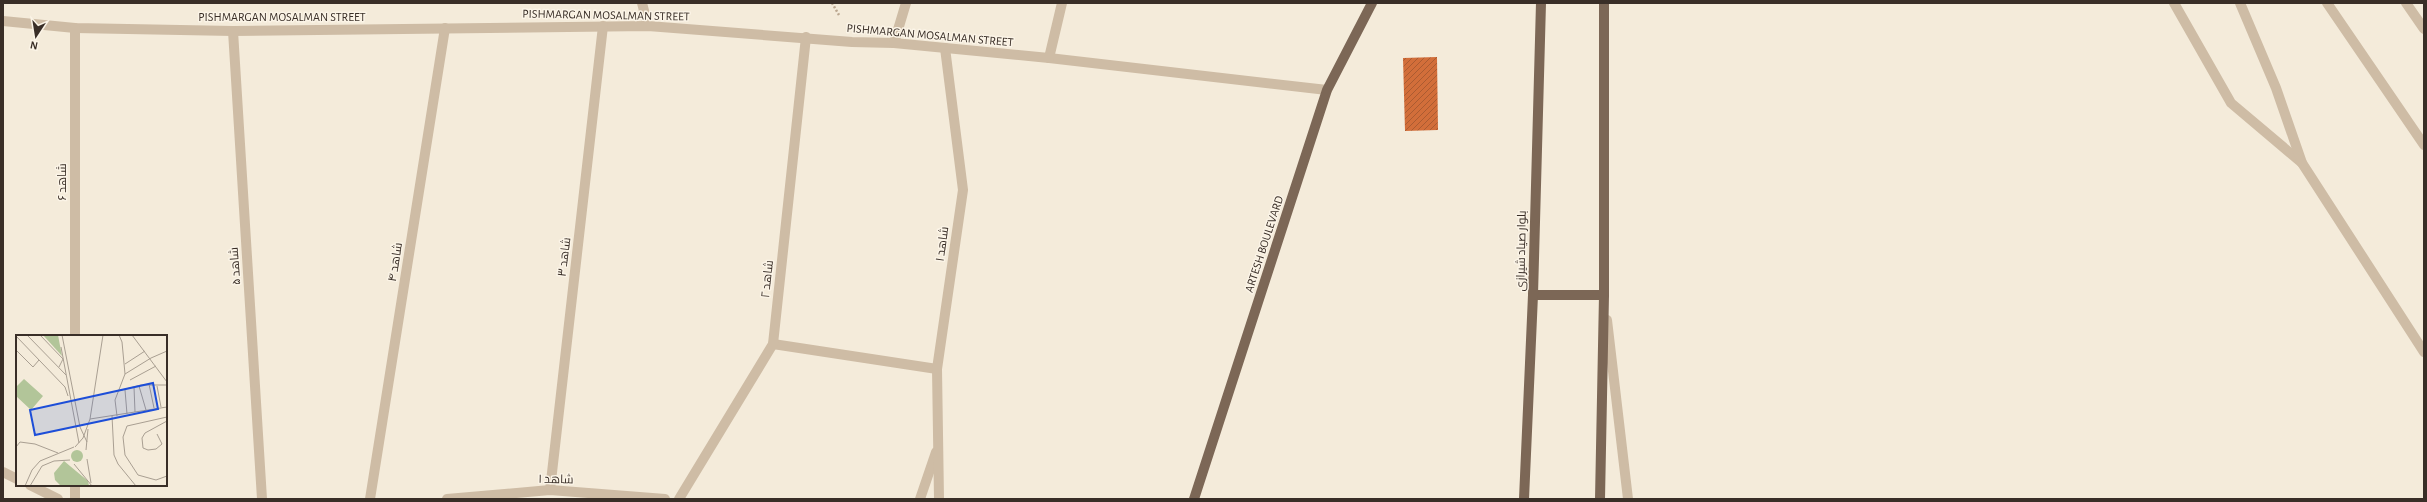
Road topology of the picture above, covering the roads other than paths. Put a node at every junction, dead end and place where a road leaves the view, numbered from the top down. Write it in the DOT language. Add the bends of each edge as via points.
graph roads {
  1 [pos="642,3"];
  2 [pos="906,3"];
  3 [pos="1062,3"];
  4 [pos="1372,3"];
  5 [pos="1541,3"];
  6 [pos="1604,3"];
  7 [pos="2174,3"];
  8 [pos="2240,3"];
  9 [pos="2327,3"];
  10 [pos="2406,3"];
  11 [pos="3,21"];
  12 [pos="603,26"];
  13 [pos="648,26"];
  14 [pos="76,28"];
  15 [pos="445,28"];
  16 [pos="2424,29"];
  17 [pos="234,31"];
  18 [pos="806,37"];
  19 [pos="894,43"];
  20 [pos="945,48"];
  21 [pos="1049,58"];
  22 [pos="1327,90"];
  23 [pos="2424,145"];
  24 [pos="2302,163"];
  25 [pos="1533,295"];
  26 [pos="1604,295"];
  27 [pos="76,335"];
  28 [pos="773,344"];
  29 [pos="2424,352"];
  30 [pos="937,368"];
  31 [pos="938,444"];
  32 [pos="3,472"];
  33 [pos="16,478"];
  34 [pos="32,486"];
  35 [pos="76,486"];
  36 [pos="550,490"];
  37 [pos="58,499"];
  38 [pos="76,499"];
  39 [pos="262,499"];
  40 [pos="370,499"];
  41 [pos="447,499"];
  42 [pos="665,499"];
  43 [pos="679,499"];
  44 [pos="920,499"];
  45 [pos="940,499"];
  46 [pos="1194,499"];
  47 [pos="1524,499"];
  48 [pos="1600,499"];
  49 [pos="1628,499"];
  1 -- 13 [label="street"];
  2 -- 19 [label="street"];
  3 -- 21 [label="street"];
  4 -- 22 [label="main road, ARTESH BOULEVARD"];
  5 -- 25 [label="main road, بلوار صیاد شیرازی"];
  6 -- 26 [label="main road"];
  7 -- 24 [label="street" via="2231,103"];
  8 -- 24 [label="street" via="2276,88"];
  9 -- 23 [label="street"];
  10 -- 16 [label="street"];
  11 -- 14 [label="street, PISHMARGAN MOSALMAN STREET"];
  12 -- 13 [label="street, PISHMARGAN MOSALMAN STREET"];
  12 -- 15 [label="street, PISHMARGAN MOSALMAN STREET"];
  12 -- 36 [label="street, شاهد ۳"];
  13 -- 18 [label="street, PISHMARGAN MOSALMAN STREET"];
  14 -- 17 [label="street, PISHMARGAN MOSALMAN STREET"];
  14 -- 27 [label="street, شاهد ۶"];
  15 -- 17 [label="street, PISHMARGAN MOSALMAN STREET"];
  15 -- 40 [label="street, شاهد ۴"];
  17 -- 39 [label="street, شاهد ۵"];
  18 -- 19 [label="street, PISHMARGAN MOSALMAN STREET"];
  18 -- 28 [label="street, شاهد ۲"];
  19 -- 20 [label="street, PISHMARGAN MOSALMAN STREET"];
  20 -- 21 [label="street, PISHMARGAN MOSALMAN STREET"];
  20 -- 30 [label="street, شاهد ۱" via="963,190"];
  21 -- 22 [label="street, PISHMARGAN MOSALMAN STREET"];
  22 -- 46 [label="main road, ARTESH BOULEVARD"];
  24 -- 29 [label="street"];
  25 -- 26 [label="main road"];
  25 -- 47 [label="main road, بلوار صیاد شیرازی"];
  26 -- 48 [label="main road"];
  26 -- 49 [label="street"];
  28 -- 30 [label="street"];
  28 -- 43 [label="street, شاهد ۲"];
  30 -- 31 [label="street, شاهد ۱"];
  31 -- 44 [label="street, شاهد ۱"];
  31 -- 45 [label="street, شاهد ۱"];
  32 -- 33 [label="street"];
  34 -- 37 [label="street"];
  35 -- 38 [label="street"];
  36 -- 41 [label="street, شاهد ۱"];
  36 -- 42 [label="street, شاهد ۱"];
}
